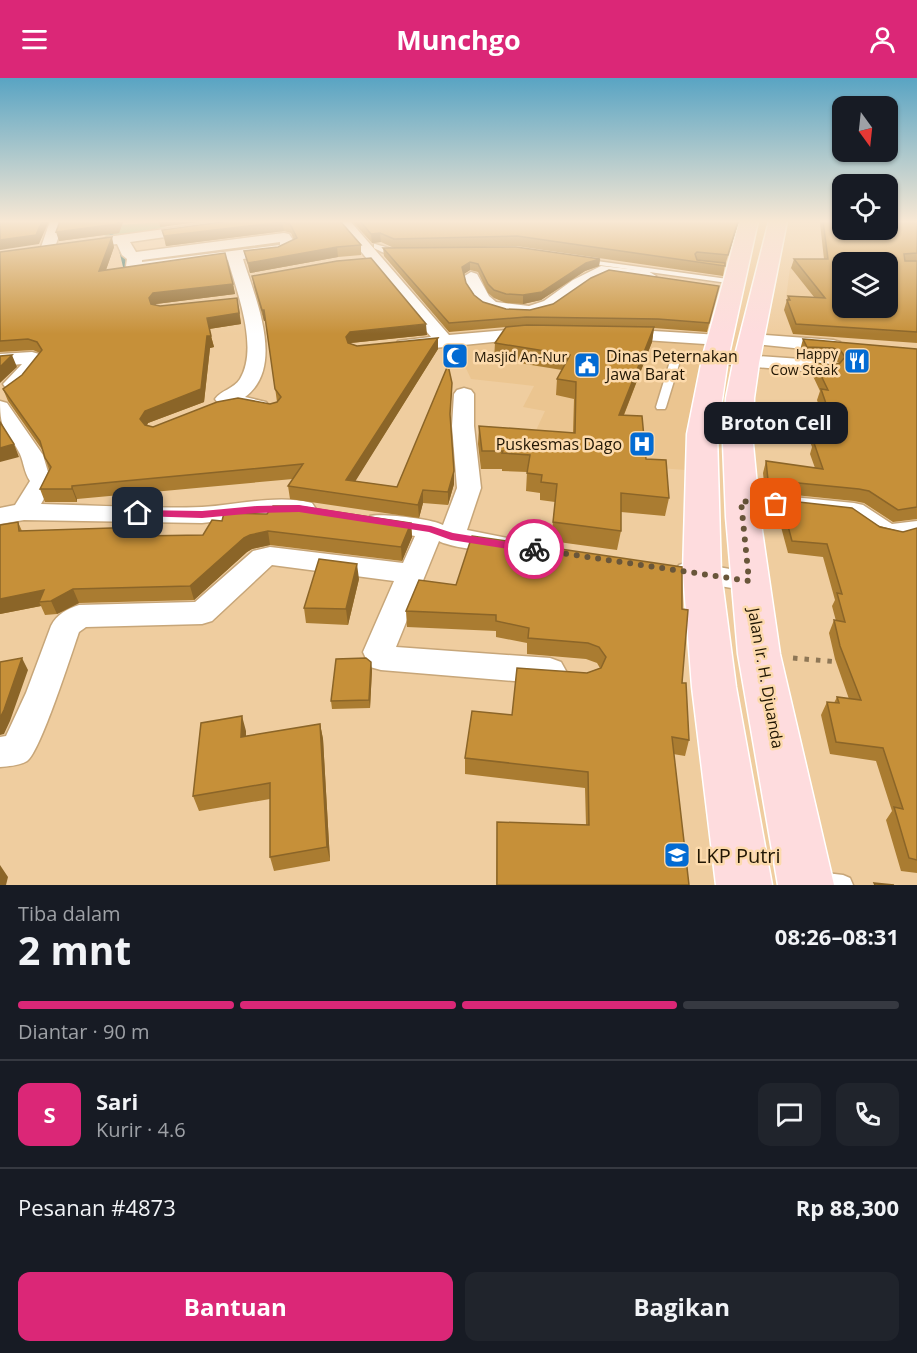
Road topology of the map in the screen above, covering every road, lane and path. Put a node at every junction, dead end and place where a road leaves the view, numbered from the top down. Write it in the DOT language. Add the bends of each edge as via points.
graph roads {
  1 [pos="134,259"];
  2 [pos="206,259"];
  3 [pos="235,259"];
  4 [pos="365,259"];
  5 [pos="381,259"];
  6 [pos="575,259"];
  7 [pos="745,259"];
  8 [pos="758,259"];
  9 [pos="357,262"];
  10 [pos="471,277"];
  11 [pos="262,278"];
  12 [pos="733,278"];
  13 [pos="244,291"];
  14 [pos="225,302"];
  15 [pos="550,333"];
  16 [pos="597,334"];
  17 [pos="444,341"];
  18 [pos="390,346"];
  19 [pos="848,347"];
  20 [pos="733,350"];
  21 [pos="0,360"];
  22 [pos="829,367"];
  23 [pos="0,394"];
  24 [pos="464,394"];
  25 [pos="0,407"];
  26 [pos="661,407"];
  27 [pos="271,408"];
  28 [pos="741,501"];
  29 [pos="12,514"];
  30 [pos="917,529"];
  31 [pos="441,533"];
  32 [pos="532,549"];
  33 [pos="685,571"];
  34 [pos="411,574"];
  35 [pos="749,581"];
  36 [pos="759,654"];
  37 [pos="849,663"];
  38 [pos="574,673"];
  39 [pos="0,752"];
  40 [pos="806,883"];
  41 [pos="744,885"];
  42 [pos="843,885"];
  1 -- 2 [label="street" via="134,266 143,267"];
  3 -- 13 [label="street"];
  4 -- 9 [label="street"];
  5 -- 17 [label="street"];
  6 -- 12 [label="lane"];
  7 -- 12 [label="main road, Jalan Ir. H. Djuanda"];
  8 -- 20 [label="main road, Jalan Ir. H. Djuanda"];
  10 -- 12 [label="street" via="482,299 491,306 516,311 550,305 602,271"];
  11 -- 13 [label="street"];
  12 -- 20 [label="main road, Jalan Ir. H. Djuanda"];
  13 -- 14 [label="street"];
  13 -- 27 [label="street" via="252,319 256,364 247,384 216,405"];
  15 -- 17 [label="street"];
  16 -- 20 [label="street" via="656,335"];
  17 -- 18 [label="street"];
  19 -- 20 [label="street"];
  20 -- 22 [label="street"];
  20 -- 26 [label="lane" via="676,358"];
  20 -- 28 [label="main road, Jalan Ir. H. Djuanda" via="740,398"];
  20 -- 33 [label="main road, Jalan Ir. H. Djuanda" via="702,434"];
  21 -- 23 [label="street" via="32,358 34,363"];
  24 -- 31 [label="street" via="469,488"];
  25 -- 29 [label="street" via="32,455 42,482"];
  28 -- 30 [label="street" via="854,510 885,531"];
  28 -- 35 [label="main road, Jalan Ir. H. Djuanda"];
  29 -- 31 [label="street" via="202,515 299,509"];
  31 -- 32 [label="street"];
  31 -- 34 [label="street"];
  33 -- 35 [label="street"];
  33 -- 41 [label="main road, Jalan Ir. H. Djuanda" via="714,687"];
  34 -- 38 [label="street" via="378,652 381,658"];
  34 -- 39 [label="street" via="270,556 202,613 79,616 66,626 19,746"];
  35 -- 36 [label="main road, Jalan Ir. H. Djuanda"];
  36 -- 37 [label="path"];
  36 -- 40 [label="main road, Jalan Ir. H. Djuanda"];
  40 -- 42 [label="lane"];
}
